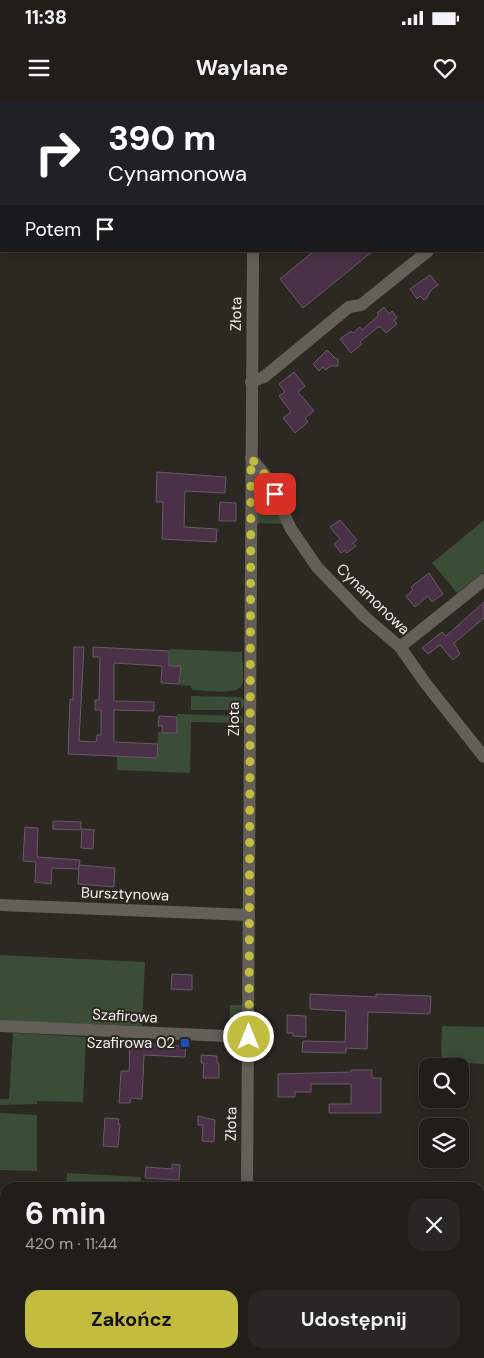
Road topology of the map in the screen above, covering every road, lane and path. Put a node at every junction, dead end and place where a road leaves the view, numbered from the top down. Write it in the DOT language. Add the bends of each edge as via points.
graph roads {
  1 [pos="253,252"];
  2 [pos="427,252"];
  3 [pos="251,382"];
  4 [pos="251,458"];
  5 [pos="484,580"];
  6 [pos="400,647"];
  7 [pos="484,757"];
  8 [pos="0,905"];
  9 [pos="250,915"];
  10 [pos="0,1026"];
  11 [pos="249,1037"];
  12 [pos="247,1182"];
  1 -- 3 [label="street, Złota"];
  2 -- 3 [label="street" via="361,305 349,307 264,377"];
  3 -- 4 [label="street, Złota"];
  4 -- 6 [label="street, Cynamonowa" via="266,476 291,529 317,567 365,617"];
  4 -- 9 [label="street, Złota"];
  5 -- 6 [label="street"];
  6 -- 7 [label="street, Cynamonowa"];
  8 -- 9 [label="street, Bursztynowa"];
  9 -- 11 [label="street, Złota"];
  10 -- 11 [label="street, Szafirowa"];
  11 -- 12 [label="street, Złota"];
}
